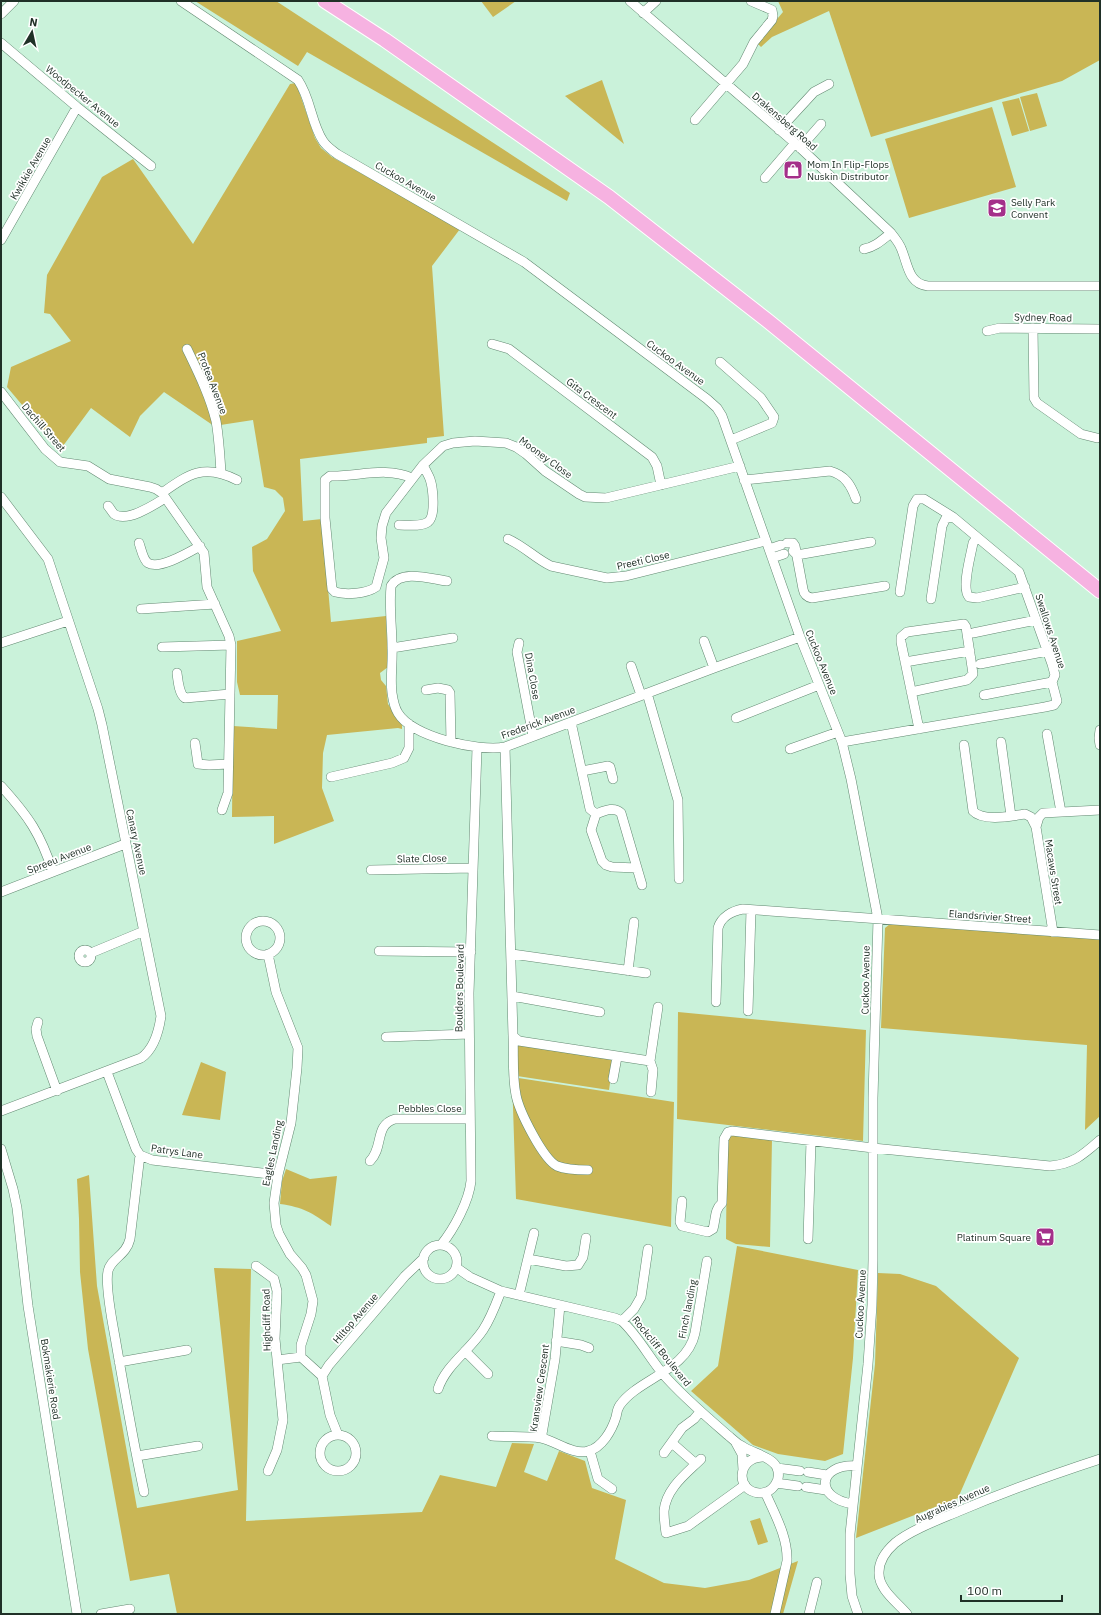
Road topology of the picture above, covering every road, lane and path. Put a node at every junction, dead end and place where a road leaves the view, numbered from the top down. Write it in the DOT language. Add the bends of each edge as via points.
graph roads {
  1 [pos="14,1"];
  2 [pos="181,1"];
  3 [pos="325,1"];
  4 [pos="630,1"];
  5 [pos="656,1"];
  6 [pos="751,1"];
  7 [pos="643,13"];
  8 [pos="1,14"];
  9 [pos="1,43"];
  10 [pos="726,84"];
  11 [pos="828,84"];
  12 [pos="77,107"];
  13 [pos="695,120"];
  14 [pos="821,124"];
  15 [pos="779,130"];
  16 [pos="797,145"];
  17 [pos="152,166"];
  18 [pos="765,178"];
  19 [pos="891,233"];
  20 [pos="1,240"];
  21 [pos="864,249"];
  22 [pos="1100,286"];
  23 [pos="1033,328"];
  24 [pos="1100,328"];
  25 [pos="987,331"];
  26 [pos="492,344"];
  27 [pos="187,349"];
  28 [pos="720,362"];
  29 [pos="1,392"];
  30 [pos="1097,438"];
  31 [pos="731,440"];
  32 [pos="423,464"];
  33 [pos="740,466"];
  34 [pos="221,473"];
  35 [pos="412,478"];
  36 [pos="237,480"];
  37 [pos="744,480"];
  38 [pos="661,485"];
  39 [pos="163,495"];
  40 [pos="1,497"];
  41 [pos="856,499"];
  42 [pos="108,506"];
  43 [pos="4,508"];
  44 [pos="952,517"];
  45 [pos="399,525"];
  46 [pos="978,538"];
  47 [pos="508,539"];
  48 [pos="871,542"];
  49 [pos="139,543"];
  50 [pos="200,546"];
  51 [pos="768,550"];
  52 [pos="788,550"];
  53 [pos="447,581"];
  54 [pos="885,586"];
  55 [pos="1025,587"];
  56 [pos="1100,591"];
  57 [pos="900,592"];
  58 [pos="930,598"];
  59 [pos="215,604"];
  60 [pos="141,609"];
  61 [pos="1036,620"];
  62 [pos="68,621"];
  63 [pos="973,633"];
  64 [pos="800,637"];
  65 [pos="453,638"];
  66 [pos="704,641"];
  67 [pos="1,643"];
  68 [pos="519,643"];
  69 [pos="231,646"];
  70 [pos="162,647"];
  71 [pos="392,648"];
  72 [pos="970,651"];
  73 [pos="1048,651"];
  74 [pos="905,662"];
  75 [pos="980,664"];
  76 [pos="631,666"];
  77 [pos="714,668"];
  78 [pos="176,673"];
  79 [pos="1052,682"];
  80 [pos="819,685"];
  81 [pos="426,690"];
  82 [pos="911,692"];
  83 [pos="230,694"];
  84 [pos="644,694"];
  85 [pos="984,695"];
  86 [pos="736,718"];
  87 [pos="571,722"];
  88 [pos="409,724"];
  89 [pos="918,729"];
  90 [pos="1100,730"];
  91 [pos="838,732"];
  92 [pos="1047,734"];
  93 [pos="533,736"];
  94 [pos="451,742"];
  95 [pos="842,742"];
  96 [pos="1001,742"];
  97 [pos="195,743"];
  98 [pos="964,745"];
  99 [pos="1100,745"];
  100 [pos="505,747"];
  101 [pos="477,748"];
  102 [pos="790,749"];
  103 [pos="228,764"];
  104 [pos="582,771"];
  105 [pos="331,777"];
  106 [pos="613,779"];
  107 [pos="1,786"];
  108 [pos="222,810"];
  109 [pos="1100,810"];
  110 [pos="1061,812"];
  111 [pos="596,814"];
  112 [pos="1011,816"];
  113 [pos="1036,827"];
  114 [pos="125,844"];
  115 [pos="473,868"];
  116 [pos="637,868"];
  117 [pos="371,870"];
  118 [pos="53,872"];
  119 [pos="679,879"];
  120 [pos="642,885"];
  121 [pos="1,892"];
  122 [pos="751,910"];
  123 [pos="878,919"];
  124 [pos="634,922"];
  125 [pos="144,931"];
  126 [pos="1053,932"];
  127 [pos="1100,935"];
  128 [pos="378,951"];
  129 [pos="471,952"];
  130 [pos="91,953"];
  131 [pos="268,954"];
  132 [pos="512,954"];
  133 [pos="628,971"];
  134 [pos="646,973"];
  135 [pos="512,996"];
  136 [pos="716,1002"];
  137 [pos="658,1007"];
  138 [pos="748,1011"];
  139 [pos="600,1012"];
  140 [pos="38,1022"];
  141 [pos="469,1034"];
  142 [pos="513,1036"];
  143 [pos="386,1037"];
  144 [pos="617,1057"];
  145 [pos="650,1061"];
  146 [pos="106,1072"];
  147 [pos="613,1080"];
  148 [pos="57,1091"];
  149 [pos="651,1092"];
  150 [pos="1,1111"];
  151 [pos="470,1119"];
  152 [pos="1100,1140"];
  153 [pos="811,1141"];
  154 [pos="874,1148"];
  155 [pos="1,1149"];
  156 [pos="140,1155"];
  157 [pos="370,1161"];
  158 [pos="588,1170"];
  159 [pos="278,1175"];
  160 [pos="682,1200"];
  161 [pos="454,1226"];
  162 [pos="534,1233"];
  163 [pos="586,1238"];
  164 [pos="808,1239"];
  165 [pos="441,1245"];
  166 [pos="452,1249"];
  167 [pos="648,1249"];
  168 [pos="424,1258"];
  169 [pos="528,1259"];
  170 [pos="707,1261"];
  171 [pos="256,1266"];
  172 [pos="454,1272"];
  173 [pos="426,1273"];
  174 [pos="405,1276"];
  175 [pos="500,1291"];
  176 [pos="519,1295"];
  177 [pos="560,1305"];
  178 [pos="622,1321"];
  179 [pos="556,1341"];
  180 [pos="589,1348"];
  181 [pos="187,1350"];
  182 [pos="465,1352"];
  183 [pos="301,1357"];
  184 [pos="277,1360"];
  185 [pos="119,1362"];
  186 [pos="488,1374"];
  187 [pos="663,1374"];
  188 [pos="322,1376"];
  189 [pos="438,1389"];
  190 [pos="700,1412"];
  191 [pos="338,1435"];
  192 [pos="492,1436"];
  193 [pos="542,1438"];
  194 [pos="731,1438"];
  195 [pos="672,1443"];
  196 [pos="198,1446"];
  197 [pos="590,1451"];
  198 [pos="664,1453"];
  199 [pos="137,1456"];
  200 [pos="762,1457"];
  201 [pos="1100,1459"];
  202 [pos="857,1466"];
  203 [pos="777,1468"];
  204 [pos="743,1470"];
  205 [pos="268,1471"];
  206 [pos="827,1475"];
  207 [pos="776,1483"];
  208 [pos="745,1485"];
  209 [pos="612,1489"];
  210 [pos="826,1490"];
  211 [pos="144,1492"];
  212 [pos="765,1492"];
  213 [pos="853,1504"];
  214 [pos="817,1582"];
  215 [pos="130,1609"];
  216 [pos="77,1614"];
  217 [pos="101,1614"];
  218 [pos="775,1614"];
  219 [pos="809,1614"];
  220 [pos="858,1614"];
  221 [pos="906,1614"];
  1 -- 8 [label="street"];
  2 -- 31 [label="street, Cuckoo Avenue" via="298,80 321,137 329,148 537,271 713,404 722,416"];
  3 -- 56 [label="highway" via="392,44 609,197 768,321"];
  4 -- 7 [label="street, Drakensberg Road"];
  5 -- 7 [label="street"];
  6 -- 10 [label="street" via="768,8 773,13 772,20 754,42 744,64"];
  7 -- 10 [label="street, Drakensberg Road"];
  9 -- 12 [label="street, Woodpecker Avenue"];
  10 -- 13 [label="street"];
  10 -- 15 [label="street, Drakensberg Road"];
  11 -- 15 [label="street" via="814,92"];
  12 -- 17 [label="street, Woodpecker Avenue"];
  12 -- 20 [label="street, Kwikkie Avenue"];
  14 -- 16 [label="street"];
  15 -- 16 [label="street, Drakensberg Road"];
  16 -- 18 [label="street"];
  16 -- 19 [label="street, Drakensberg Road"];
  19 -- 21 [label="street" via="870,248"];
  19 -- 22 [label="street, Drakensberg Road" via="901,247 914,280 921,285"];
  23 -- 24 [label="street, Sydney Road"];
  23 -- 25 [label="street, Sydney Road" via="1000,328"];
  23 -- 30 [label="street" via="1034,398 1037,403 1081,434"];
  26 -- 38 [label="street, Gita Crescent" via="509,349 652,457 657,466"];
  27 -- 34 [label="street, Protea Avenue" via="204,385 216,420"];
  28 -- 31 [label="street" via="761,398 774,417 772,423"];
  29 -- 39 [label="street, Dachill Street" via="45,449 60,462 88,466 109,479 150,487"];
  31 -- 33 [label="street, Cuckoo Avenue"];
  32 -- 35 [label="street, Mooney Close"];
  32 -- 38 [label="street, Mooney Close" via="444,446 453,443 497,442 516,447 545,471 585,497 606,498"];
  32 -- 45 [label="street" via="431,485 433,509 430,519 422,524"];
  33 -- 37 [label="street, Cuckoo Avenue"];
  33 -- 38 [label="street, Mooney Close"];
  34 -- 36 [label="street"];
  34 -- 39 [label="street" via="192,474"];
  35 -- 35 [label="street, Mooney Close" via="383,519 381,538 384,558 378,582 372,590 335,592 332,588 325,518 325,480 330,476 379,472 393,472"];
  37 -- 41 [label="street" via="830,471 847,481"];
  37 -- 51 [label="street, Cuckoo Avenue"];
  39 -- 42 [label="street" via="145,510 129,516 114,514"];
  39 -- 50 [label="street"];
  40 -- 43 [label="street, Canary Avenue"];
  43 -- 62 [label="street, Canary Avenue" via="48,559"];
  44 -- 46 [label="street, Swallows Avenue"];
  44 -- 57 [label="street, Swallows Avenue" via="924,499 915,501"];
  44 -- 58 [label="street" via="944,520 942,526"];
  46 -- 55 [label="street, Swallows Avenue" via="1019,572"];
  46 -- 55 [label="street" via="973,543 966,584 969,597 977,598"];
  47 -- 51 [label="street, Preeti Close" via="551,566 607,578"];
  48 -- 52 [label="street, Preeti Close"];
  49 -- 50 [label="street" via="148,563 155,564 171,561"];
  50 -- 59 [label="street" via="204,553 207,587"];
  51 -- 52 [label="street, Preeti Close"];
  51 -- 64 [label="street, Cuckoo Avenue"];
  52 -- 54 [label="street" via="804,594 808,597"];
  53 -- 71 [label="street, Frederick Avenue" via="413,576 393,582 390,590"];
  55 -- 61 [label="street, Swallows Avenue"];
  59 -- 60 [label="street"];
  59 -- 69 [label="street"];
  61 -- 63 [label="street"];
  61 -- 73 [label="street, Swallows Avenue"];
  62 -- 67 [label="street"];
  62 -- 114 [label="street, Canary Avenue" via="102,725"];
  64 -- 77 [label="street, Frederick Avenue"];
  64 -- 80 [label="street, Cuckoo Avenue"];
  65 -- 71 [label="street"];
  66 -- 77 [label="street"];
  68 -- 93 [label="street, Dina Close" via="516,652"];
  69 -- 70 [label="street"];
  69 -- 83 [label="street"];
  71 -- 88 [label="street, Frederick Avenue" via="393,703 398,713"];
  72 -- 74 [label="street"];
  72 -- 74 [label="street" via="964,624 907,632 901,637"];
  72 -- 82 [label="street" via="973,674 967,680"];
  73 -- 75 [label="street"];
  73 -- 79 [label="street, Swallows Avenue" via="1055,675"];
  74 -- 82 [label="street"];
  76 -- 84 [label="street"];
  77 -- 84 [label="street, Frederick Avenue"];
  78 -- 83 [label="street" via="185,698"];
  79 -- 85 [label="street"];
  79 -- 89 [label="street, Swallows Avenue" via="1057,699 1054,705"];
  80 -- 86 [label="street"];
  80 -- 91 [label="street, Cuckoo Avenue"];
  81 -- 94 [label="street" via="444,689 450,693"];
  82 -- 89 [label="street"];
  83 -- 103 [label="street"];
  84 -- 87 [label="street, Frederick Avenue"];
  84 -- 119 [label="street" via="678,800"];
  87 -- 93 [label="street, Frederick Avenue"];
  87 -- 104 [label="street"];
  88 -- 94 [label="street, Frederick Avenue"];
  88 -- 105 [label="street" via="409,748 404,758 392,764"];
  89 -- 95 [label="street, Swallows Avenue"];
  90 -- 99 [label="street"];
  91 -- 95 [label="street, Cuckoo Avenue"];
  91 -- 102 [label="street"];
  92 -- 110 [label="street"];
  93 -- 100 [label="street, Frederick Avenue"];
  94 -- 101 [label="street, Frederick Avenue"];
  95 -- 123 [label="street, Cuckoo Avenue"];
  96 -- 112 [label="street"];
  97 -- 103 [label="street" via="198,764"];
  98 -- 112 [label="street" via="974,811 984,817"];
  100 -- 101 [label="street, Frederick Avenue"];
  100 -- 132 [label="street"];
  101 -- 115 [label="street, Boulders Boulevard"];
  103 -- 108 [label="street" via="228,793"];
  104 -- 106 [label="street" via="608,766"];
  104 -- 111 [label="street" via="590,809"];
  107 -- 118 [label="street" via="37,831"];
  109 -- 110 [label="street"];
  110 -- 113 [label="street" via="1043,813"];
  111 -- 116 [label="street" via="613,809 621,813"];
  111 -- 116 [label="street" via="591,830 602,861 606,866"];
  112 -- 113 [label="street, Macaws Street" via="1025,814 1031,817"];
  113 -- 126 [label="street, Macaws Street"];
  114 -- 118 [label="street, Spreeu Avenue"];
  114 -- 125 [label="street, Canary Avenue"];
  115 -- 117 [label="street, Slate Close"];
  115 -- 129 [label="street, Boulders Boulevard"];
  116 -- 120 [label="street"];
  118 -- 121 [label="street, Spreeu Avenue"];
  122 -- 123 [label="street, Elandsrivier Street"];
  122 -- 136 [label="street, Elandsrivier Street" via="737,910 719,924"];
  122 -- 138 [label="street"];
  123 -- 126 [label="street, Elandsrivier Street"];
  123 -- 154 [label="street, Cuckoo Avenue"];
  124 -- 133 [label="street"];
  125 -- 130 [label="street"];
  125 -- 146 [label="street, Canary Avenue" via="160,1005 160,1025 145,1056"];
  126 -- 127 [label="street, Elandsrivier Street"];
  128 -- 129 [label="street"];
  129 -- 141 [label="street, Boulders Boulevard"];
  131 -- 159 [label="street, Eagles Landing" via="276,992 298,1048 291,1123"];
  132 -- 133 [label="street"];
  132 -- 135 [label="street"];
  133 -- 134 [label="street"];
  135 -- 139 [label="street"];
  135 -- 142 [label="street"];
  137 -- 145 [label="street"];
  140 -- 148 [label="street" via="37,1036"];
  141 -- 143 [label="street"];
  141 -- 151 [label="street, Boulders Boulevard"];
  142 -- 144 [label="street" via="519,1041"];
  142 -- 158 [label="street" via="516,1094 540,1148 557,1166"];
  144 -- 145 [label="street"];
  144 -- 147 [label="street"];
  145 -- 149 [label="street" via="653,1070"];
  146 -- 148 [label="street, Canary Avenue"];
  146 -- 156 [label="street, Patrys Lane"];
  148 -- 150 [label="street, Canary Avenue"];
  151 -- 157 [label="street, Pebbles Close" via="390,1120 382,1127 376,1155"];
  151 -- 161 [label="street, Boulders Boulevard" via="471,1189"];
  152 -- 154 [label="street" via="1072,1162 1050,1166"];
  153 -- 154 [label="street"];
  153 -- 160 [label="street" via="728,1132 724,1139 722,1203 716,1211 713,1229 708,1232 682,1226"];
  153 -- 164 [label="street"];
  154 -- 202 [label="street, Cuckoo Avenue" via="870,1342"];
  155 -- 216 [label="street, Bokmakierie Road" via="17,1208 28,1306"];
  156 -- 159 [label="street, Patrys Lane" via="152,1160"];
  156 -- 185 [label="street" via="128,1247 111,1264 108,1272"];
  159 -- 183 [label="street, Eagles Landing" via="274,1203 276,1225 290,1254 306,1275 313,1302 301,1345"];
  161 -- 165 [label="street, Boulders Boulevard"];
  161 -- 166 [label="street, Boulders Boulevard"];
  162 -- 169 [label="street"];
  163 -- 169 [label="street" via="583,1257 578,1265 566,1266"];
  165 -- 166 [label="street"];
  165 -- 168 [label="street, Hiltop Avenue" via="428,1250"];
  166 -- 172 [label="street" via="456,1256"];
  167 -- 178 [label="street" via="641,1297"];
  168 -- 173 [label="street"];
  168 -- 174 [label="street, Hiltop Avenue"];
  169 -- 176 [label="street"];
  170 -- 187 [label="street, Finch landing" via="694,1339"];
  171 -- 184 [label="street, Highcliff Road" via="274,1278 276,1285"];
  172 -- 173 [label="street" via="444,1279"];
  172 -- 175 [label="street, Rockcliff Boulevard"];
  173 -- 174 [label="street"];
  174 -- 188 [label="street, Hiltop Avenue"];
  175 -- 176 [label="street, Rockcliff Boulevard"];
  175 -- 182 [label="street" via="483,1331"];
  176 -- 177 [label="street, Rockcliff Boulevard"];
  177 -- 178 [label="street, Rockcliff Boulevard"];
  177 -- 179 [label="street, Kransview Crescent"];
  178 -- 187 [label="street, Rockcliff Boulevard"];
  179 -- 180 [label="street, Kransview Crescent"];
  179 -- 193 [label="street, Kransview Crescent"];
  181 -- 185 [label="street"];
  182 -- 186 [label="street"];
  182 -- 189 [label="street" via="445,1374"];
  183 -- 184 [label="street, Highcliff Road"];
  183 -- 188 [label="street"];
  184 -- 205 [label="street, Highcliff Road" via="283,1420 277,1450"];
  185 -- 199 [label="street"];
  187 -- 190 [label="street, Rockcliff Boulevard"];
  187 -- 197 [label="street" via="629,1396 620,1405 608,1434"];
  188 -- 191 [label="street"];
  190 -- 194 [label="street, Rockcliff Boulevard"];
  190 -- 195 [label="street" via="682,1428"];
  191 -- 191 [label="street" via="354,1443 357,1454 352,1465 336,1471 325,1466 320,1455 323,1443"];
  192 -- 193 [label="street, Kransview Crescent"];
  193 -- 197 [label="street, Kransview Crescent" via="576,1451"];
  194 -- 200 [label="street"];
  194 -- 204 [label="street" via="742,1454"];
  195 -- 198 [label="street"];
  195 -- 208 [label="street" via="699,1461 668,1494 664,1511 666,1533 688,1526"];
  196 -- 199 [label="street"];
  197 -- 209 [label="street" via="598,1479"];
  199 -- 211 [label="street"];
  200 -- 203 [label="street" via="769,1459"];
  200 -- 204 [label="street" via="749,1460"];
  201 -- 221 [label="street, Augrabies Avenue" via="1006,1492 898,1540 884,1554 879,1577 886,1591"];
  202 -- 206 [label="street" via="839,1467"];
  202 -- 213 [label="street, Cuckoo Avenue"];
  203 -- 206 [label="street"];
  203 -- 207 [label="street"];
  204 -- 208 [label="street" via="742,1479"];
  206 -- 210 [label="street"];
  207 -- 210 [label="street"];
  207 -- 212 [label="street"];
  208 -- 212 [label="street" via="755,1492"];
  210 -- 213 [label="street" via="836,1500"];
  212 -- 218 [label="street" via="787,1545 787,1561"];
  213 -- 220 [label="street, Cuckoo Avenue" via="850,1574 852,1596"];
  214 -- 219 [label="street"];
  215 -- 217 [label="street"];
}
